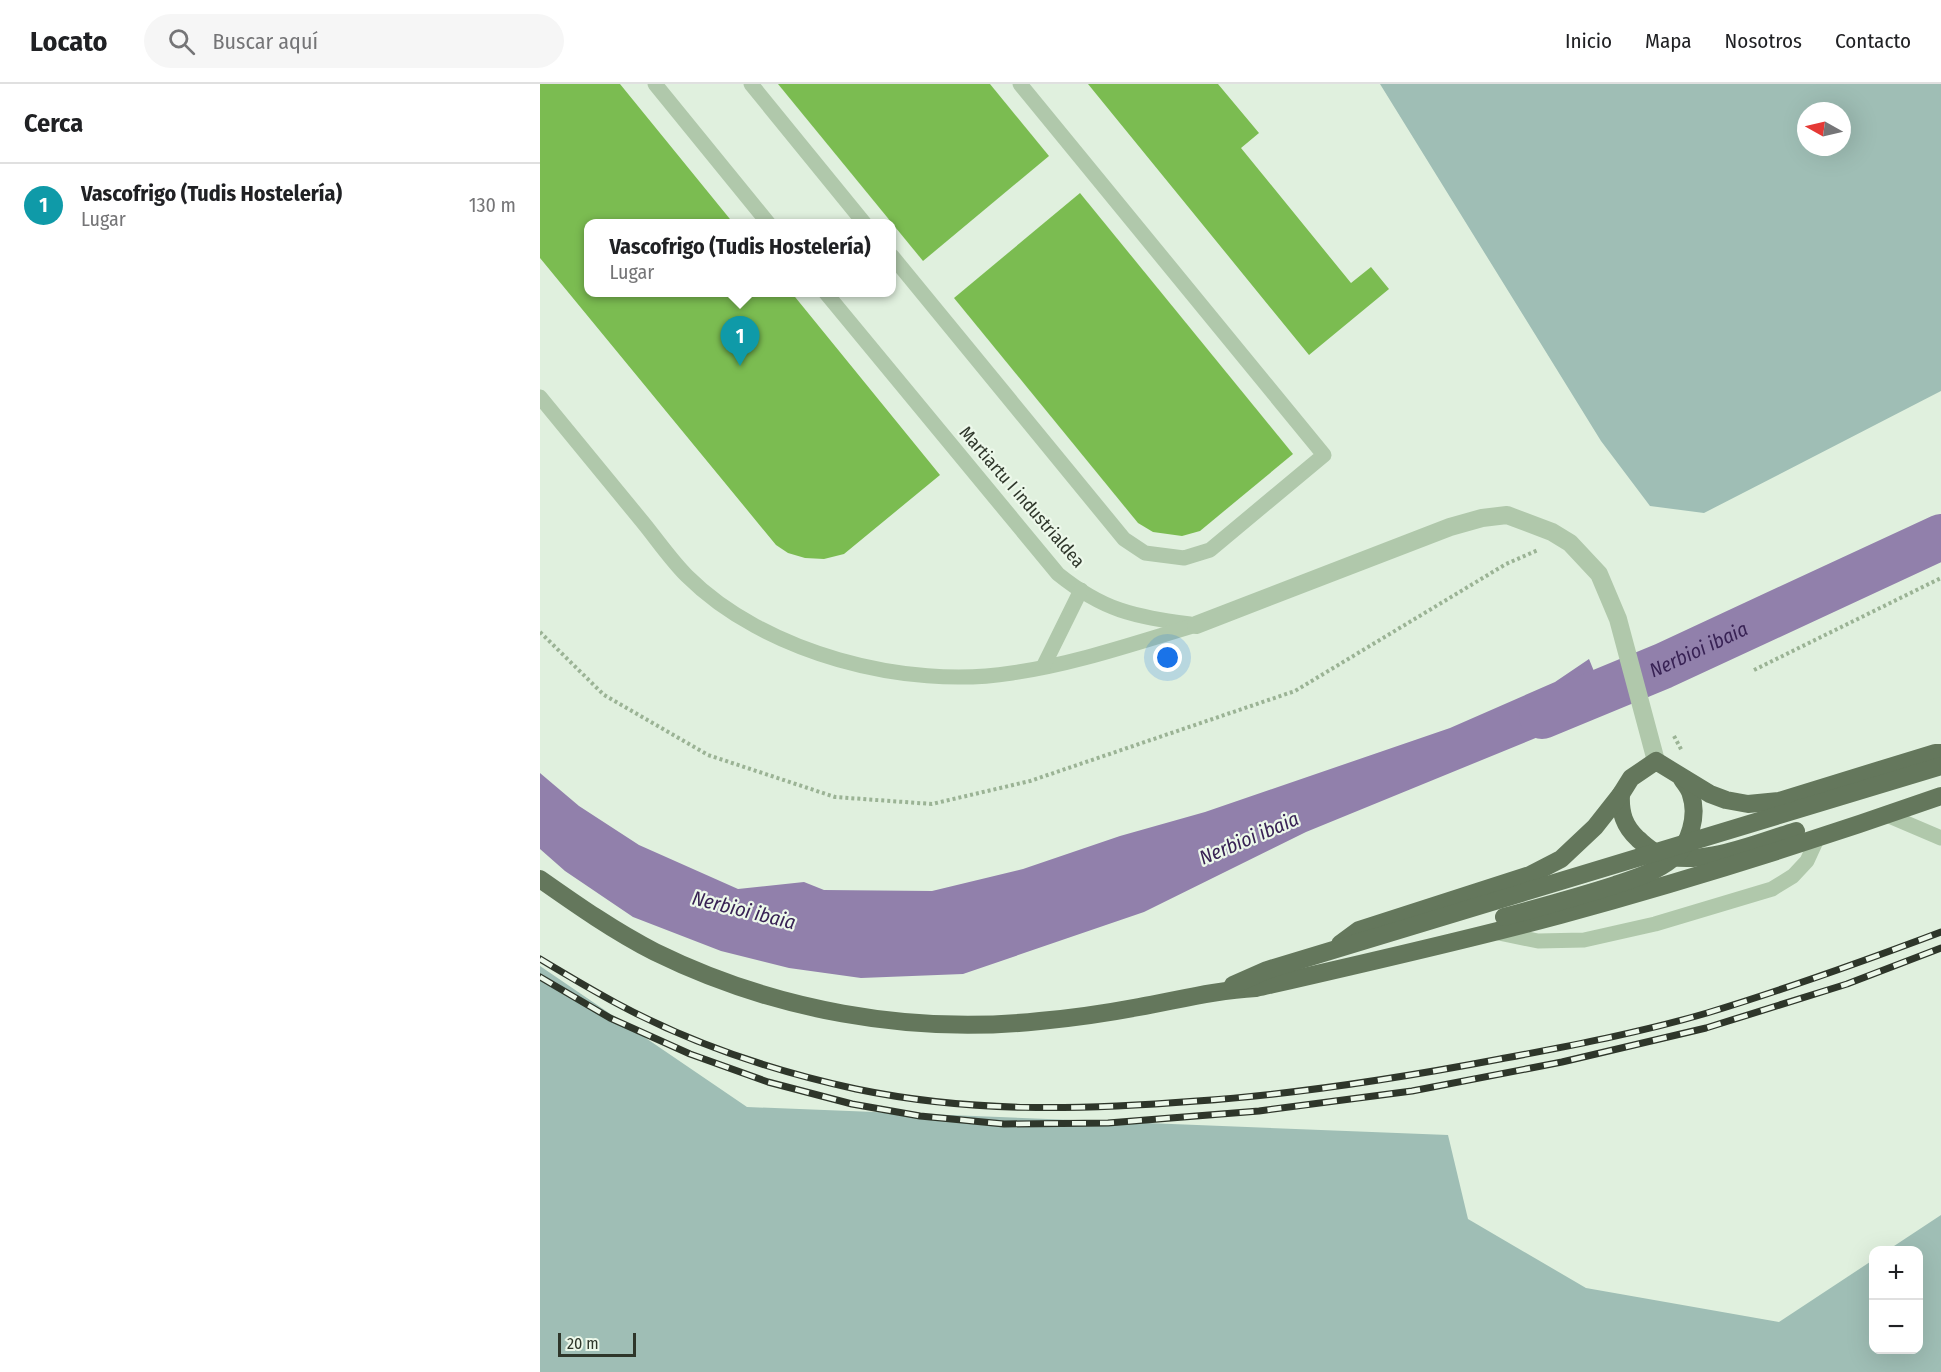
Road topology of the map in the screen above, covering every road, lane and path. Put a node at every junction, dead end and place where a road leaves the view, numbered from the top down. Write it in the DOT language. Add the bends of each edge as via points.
graph roads {
  1 [pos="655,84"];
  2 [pos="751,84"];
  3 [pos="1020,84"];
  4 [pos="765,219"];
  5 [pos="861,219"];
  6 [pos="896,262"];
  7 [pos="829,297"];
  8 [pos="540,397"];
  9 [pos="1538,549"];
  10 [pos="1941,578"];
  11 [pos="1081,590"];
  12 [pos="1196,625"];
  13 [pos="540,632"];
  14 [pos="1043,668"];
  15 [pos="1754,670"];
  16 [pos="1941,753"];
  17 [pos="1656,761"];
  18 [pos="1941,766"];
  19 [pos="1682,779"];
  20 [pos="1622,794"];
  21 [pos="1941,796"];
  22 [pos="1878,818"];
  23 [pos="1818,837"];
  24 [pos="1941,838"];
  25 [pos="1680,851"];
  26 [pos="1656,852"];
  27 [pos="540,879"];
  28 [pos="1494,932"];
  29 [pos="1446,944"];
  30 [pos="1328,952"];
  31 [pos="1224,990"];
  1 -- 4 [label="lane"];
  2 -- 5 [label="lane"];
  3 -- 6 [label="lane" via="1324,455 1210,550 1184,558 1145,553 1124,539"];
  7 -- 11 [label="lane, Martiartu I industrialdea" via="1058,574"];
  8 -- 14 [label="lane" via="687,576 751,623 813,650 879,669 961,678"];
  9 -- 13 [label="path" via="1506,564 1295,691 1030,781 932,804 835,797 708,755 604,695"];
  10 -- 15 [label="path"];
  11 -- 12 [label="lane, Martiartu I industrialdea" via="1105,605 1140,617"];
  11 -- 14 [label="lane"];
  12 -- 14 [label="lane"];
  12 -- 17 [label="street" via="1450,527 1507,515 1570,543 1599,574 1618,620"];
  16 -- 19 [label="main road" via="1779,801 1748,804 1726,800"];
  17 -- 19 [label="main road"];
  17 -- 20 [label="main road" via="1631,777"];
  18 -- 25 [label="main road"];
  19 -- 25 [label="main road" via="1694,808 1692,825"];
  20 -- 26 [label="main road" via="1620,809 1625,822 1631,832"];
  20 -- 30 [label="main road" via="1561,859 1530,875 1359,930"];
  21 -- 22 [label="main road"];
  22 -- 23 [label="main road"];
  22 -- 24 [label="lane"];
  22 -- 25 [label="main road" via="1837,819 1703,857"];
  23 -- 28 [label="main road"];
  23 -- 28 [label="lane" via="1807,861 1772,889 1687,914 1584,940 1538,941"];
  25 -- 26 [label="main road"];
  25 -- 29 [label="main road" via="1653,872 1486,922"];
  26 -- 30 [label="main road"];
  27 -- 31 [label="main road" via="601,921 695,970 748,991 865,1018 984,1025 1040,1022"];
  28 -- 29 [label="main road"];
  29 -- 31 [label="main road" via="1256,988"];
  30 -- 31 [label="main road" via="1267,970"];
}
